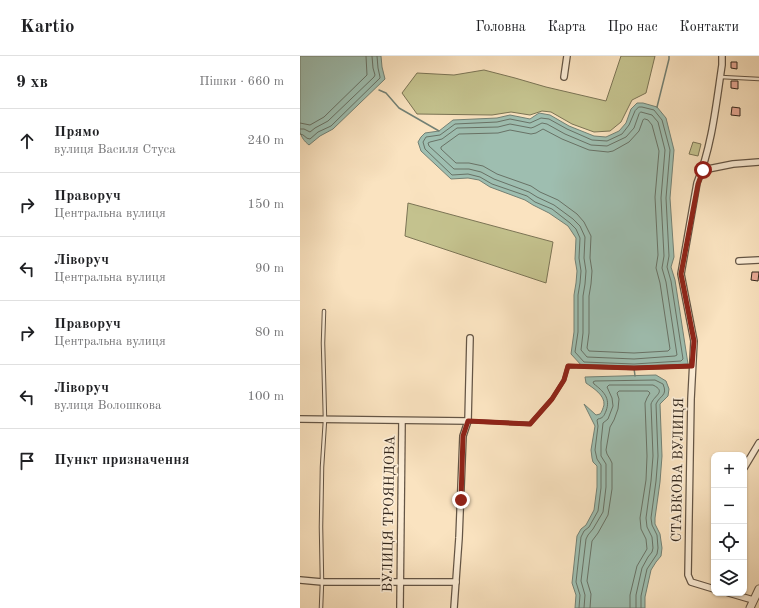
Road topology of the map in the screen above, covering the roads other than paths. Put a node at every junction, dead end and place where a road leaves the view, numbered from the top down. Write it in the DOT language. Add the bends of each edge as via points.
graph roads {
  1 [pos="567,56"];
  2 [pos="722,56"];
  3 [pos="564,77"];
  4 [pos="720,77"];
  5 [pos="759,80"];
  6 [pos="759,162"];
  7 [pos="703,170"];
  8 [pos="759,260"];
  9 [pos="739,261"];
  10 [pos="324,311"];
  11 [pos="470,338"];
  12 [pos="692,366"];
  13 [pos="300,420"];
  14 [pos="324,420"];
  15 [pos="402,421"];
  16 [pos="468,421"];
  17 [pos="759,443"];
  18 [pos="747,463"];
  19 [pos="300,580"];
  20 [pos="322,582"];
  21 [pos="400,582"];
  22 [pos="456,582"];
  23 [pos="711,588"];
  24 [pos="759,589"];
  25 [pos="739,596"];
  26 [pos="753,600"];
  27 [pos="321,608"];
  28 [pos="400,608"];
  29 [pos="454,608"];
  30 [pos="750,608"];
  1 -- 3 [label="street"];
  2 -- 4 [label="street, СТАВКОВА ВУЛИЦЯ"];
  4 -- 5 [label="lane"];
  4 -- 7 [label="street, СТАВКОВА ВУЛИЦЯ" via="714,125"];
  6 -- 7 [label="street"];
  7 -- 12 [label="street, СТАВКОВА ВУЛИЦЯ" via="681,274 694,341"];
  8 -- 9 [label="street"];
  10 -- 14 [label="lane"];
  11 -- 16 [label="street"];
  12 -- 16 [label="lane" via="568,366 564,380 552,399 530,424"];
  12 -- 23 [label="street, СТАВКОВА ВУЛИЦЯ" via="688,575 690,582"];
  13 -- 14 [label="street"];
  14 -- 15 [label="street"];
  14 -- 20 [label="lane"];
  15 -- 16 [label="street"];
  15 -- 21 [label="street, ВУЛИЦЯ ТРОЯНДОВА"];
  16 -- 22 [label="street" via="463,436"];
  17 -- 18 [label="street"];
  19 -- 20 [label="street"];
  20 -- 21 [label="street"];
  20 -- 27 [label="lane"];
  21 -- 22 [label="street"];
  21 -- 28 [label="street, ВУЛИЦЯ ТРОЯНДОВА"];
  22 -- 29 [label="street"];
  24 -- 26 [label="street"];
  25 -- 26 [label="street"];
  26 -- 30 [label="street"];
}
